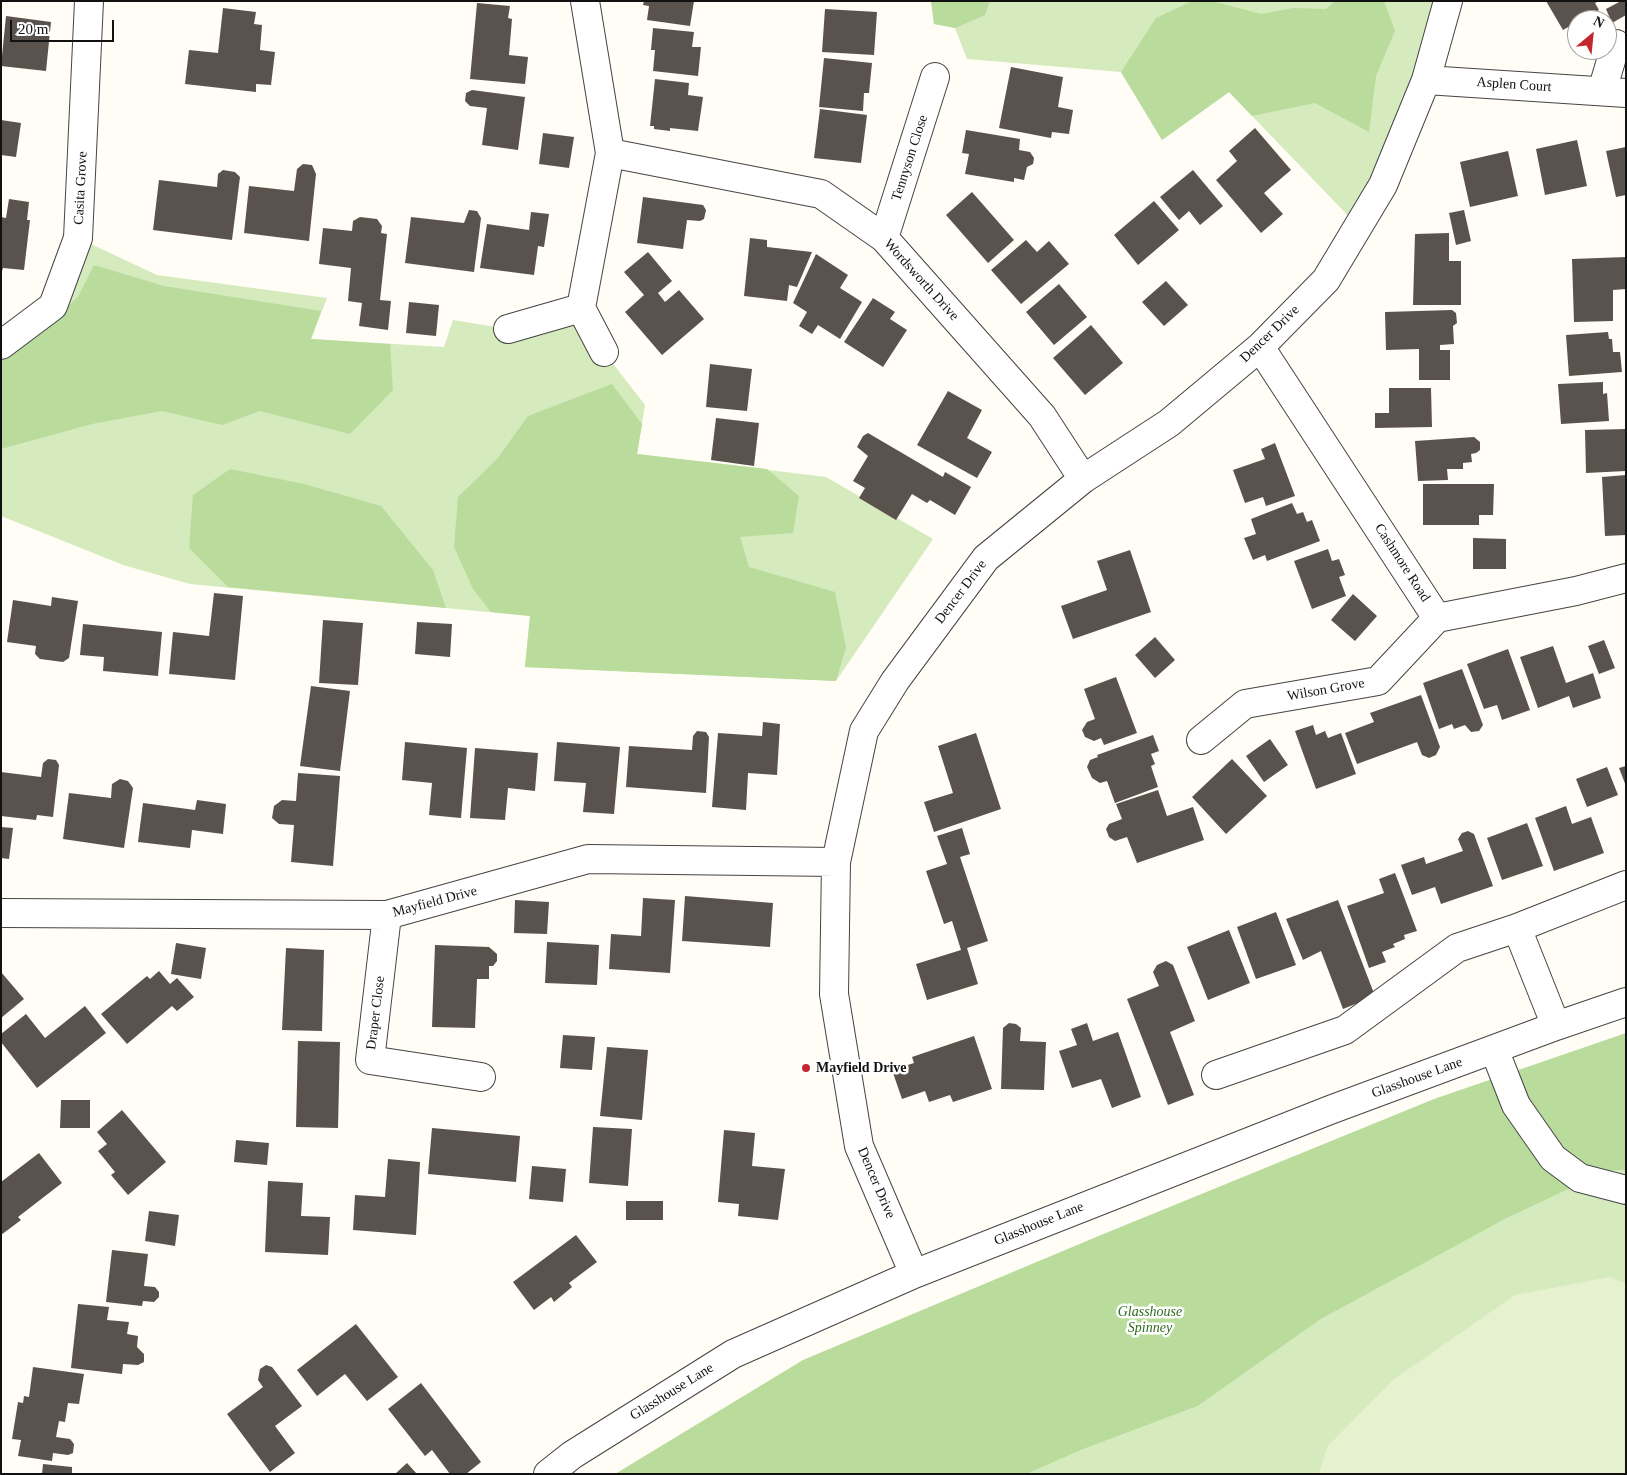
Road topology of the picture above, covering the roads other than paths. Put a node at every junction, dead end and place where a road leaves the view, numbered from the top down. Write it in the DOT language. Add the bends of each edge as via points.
graph roads {
  1 [pos="89,1"];
  2 [pos="585,1"];
  3 [pos="1448,1"];
  4 [pos="1615,60"];
  5 [pos="936,77"];
  6 [pos="1426,80"];
  7 [pos="1614,92"];
  8 [pos="610,154"];
  9 [pos="884,238"];
  10 [pos="581,308"];
  11 [pos="508,329"];
  12 [pos="1,345"];
  13 [pos="1260,347"];
  14 [pos="604,352"];
  15 [pos="1083,479"];
  16 [pos="1626,578"];
  17 [pos="1437,618"];
  18 [pos="1200,740"];
  19 [pos="836,862"];
  20 [pos="1626,885"];
  21 [pos="1,913"];
  22 [pos="387,915"];
  23 [pos="1516,928"];
  24 [pos="1626,1002"];
  25 [pos="1556,1026"];
  26 [pos="1494,1049"];
  27 [pos="481,1076"];
  28 [pos="1216,1076"];
  29 [pos="1626,1190"];
  30 [pos="914,1274"];
  31 [pos="548,1474"];
  1 -- 12 [label="street, Casita Grove" via="78,238 53,306"];
  2 -- 8 [label="street"];
  3 -- 6 [label="street, Dencer Drive"];
  4 -- 7 [label="street, Asplen Court"];
  5 -- 9 [label="street, Tennyson Close"];
  6 -- 7 [label="street, Asplen Court"];
  6 -- 13 [label="street, Dencer Drive" via="1383,185 1326,280"];
  8 -- 9 [label="street, Wordsworth Drive" via="821,194"];
  8 -- 10 [label="street"];
  9 -- 15 [label="street, Wordsworth Drive" via="1042,416"];
  10 -- 11 [label="street"];
  10 -- 14 [label="street"];
  13 -- 15 [label="street, Dencer Drive" via="1169,423"];
  13 -- 17 [label="street, Cashmore Road"];
  15 -- 19 [label="street, Dencer Drive" via="986,558 895,681 864,731"];
  16 -- 17 [label="street, Cashmore Road"];
  17 -- 18 [label="street, Wilson Grove" via="1378,681 1245,704"];
  19 -- 22 [label="street, Mayfield Drive" via="588,859"];
  19 -- 30 [label="street, Dencer Drive" via="834,994 859,1146"];
  20 -- 23 [label="street"];
  21 -- 22 [label="street, Mayfield Drive"];
  22 -- 27 [label="street, Draper Close" via="370,1060"];
  23 -- 25 [label="street"];
  23 -- 28 [label="street" via="1456,948 1344,1030"];
  24 -- 25 [label="street, Glasshouse Lane"];
  25 -- 26 [label="street, Glasshouse Lane"];
  26 -- 29 [label="street" via="1516,1105 1552,1158 1580,1178"];
  26 -- 30 [label="street, Glasshouse Lane"];
  30 -- 31 [label="street, Glasshouse Lane" via="733,1354 572,1455"];
}
